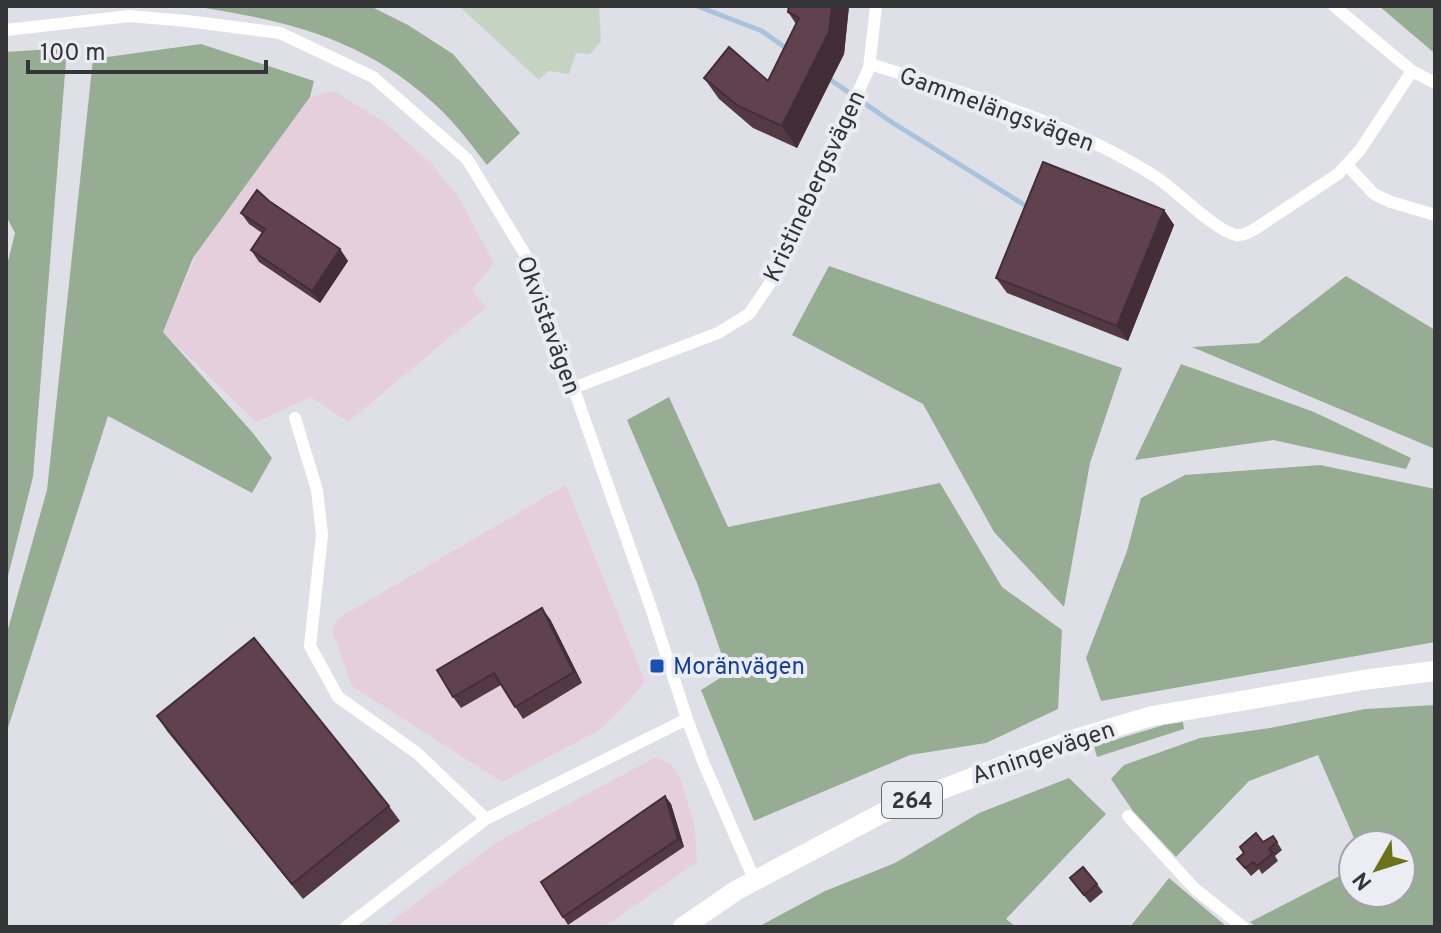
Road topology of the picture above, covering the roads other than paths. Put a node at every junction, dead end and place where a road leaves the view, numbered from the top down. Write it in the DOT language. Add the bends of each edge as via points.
graph roads {
  1 [pos="876,6"];
  2 [pos="1334,6"];
  3 [pos="128,11"];
  4 [pos="6,30"];
  5 [pos="870,64"];
  6 [pos="1412,71"];
  7 [pos="1435,83"];
  8 [pos="1347,165"];
  9 [pos="1435,215"];
  10 [pos="573,388"];
  11 [pos="295,418"];
  12 [pos="1435,671"];
  13 [pos="687,719"];
  14 [pos="1128,816"];
  15 [pos="486,819"];
  16 [pos="755,881"];
  17 [pos="346,927"];
  18 [pos="683,927"];
  19 [pos="1243,927"];
  1 -- 5 [label="street, Kristinebergsvägen"];
  2 -- 6 [label="street"];
  3 -- 4 [label="street, Okvistavägen"];
  3 -- 10 [label="street, Okvistavägen" via="280,33 373,77 467,159 528,259"];
  5 -- 8 [label="street, Gammelängsvägen" via="1094,142 1157,178 1236,235 1258,227"];
  5 -- 10 [label="street, Kristinebergsvägen" via="777,273 749,314 718,333"];
  6 -- 7 [label="street"];
  6 -- 8 [label="street, Gammelängsvägen"];
  8 -- 9 [label="street" via="1374,194"];
  10 -- 13 [label="street, Okvistavägen"];
  11 -- 15 [label="street" via="317,490 322,535 310,646 338,697 417,753"];
  12 -- 16 [label="main road, Arningevägen / 264" via="1152,716 1078,738 892,808"];
  13 -- 15 [label="street"];
  13 -- 16 [label="street, Okvistavägen"];
  14 -- 19 [label="street" via="1195,889"];
  15 -- 17 [label="street"];
  16 -- 18 [label="main road, Arningevägen / 264"];
}
